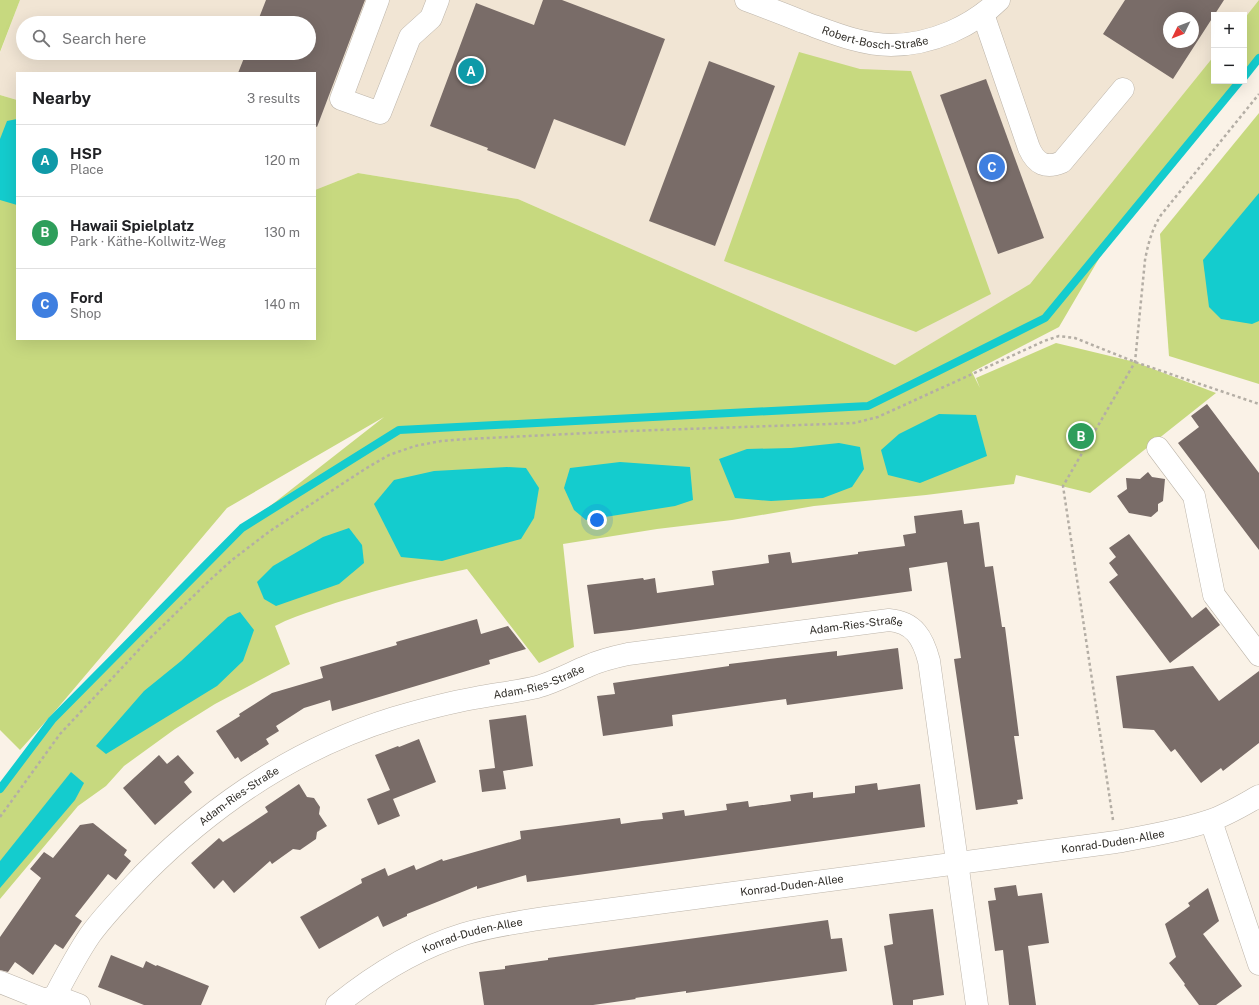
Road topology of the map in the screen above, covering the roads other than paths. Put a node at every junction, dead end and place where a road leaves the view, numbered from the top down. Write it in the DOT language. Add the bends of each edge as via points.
graph roads {
  1 [pos="378,0"];
  2 [pos="438,0"];
  3 [pos="746,0"];
  4 [pos="999,0"];
  5 [pos="983,14"];
  6 [pos="1123,89"];
  7 [pos="1158,448"];
  8 [pos="1259,655"];
  9 [pos="1259,796"];
  10 [pos="1211,821"];
  11 [pos="958,863"];
  12 [pos="1259,964"];
  13 [pos="0,982"];
  14 [pos="55,996"];
  15 [pos="79,1005"];
  16 [pos="337,1005"];
  17 [pos="977,1005"];
  1 -- 2 [label="street" via="341,98 380,113 410,37 431,18"];
  3 -- 5 [label="street, Robert-Bosch-Straße" via="835,34 890,45 932,39 960,28"];
  4 -- 5 [label="street, Robert-Bosch-Straße"];
  5 -- 6 [label="street" via="1031,154 1040,163 1051,166 1062,162"];
  7 -- 8 [label="street" via="1194,496 1214,595"];
  9 -- 10 [label="street, Konrad-Duden-Allee"];
  10 -- 11 [label="street, Konrad-Duden-Allee" via="1157,835 1116,842"];
  10 -- 12 [label="street"];
  11 -- 14 [label="street, Adam-Ries-Straße" via="929,662 921,638 909,626 899,621 884,620 628,654 602,660 542,686 433,707 374,725 326,744 273,771 236,795 192,830 128,890 90,936"];
  11 -- 16 [label="street, Konrad-Duden-Allee" via="490,927 451,939 400,962 364,984"];
  11 -- 17 [label="street, Adam-Ries-Straße"];
  13 -- 14 [label="street" via="45,1000"];
  14 -- 15 [label="street"];
}
